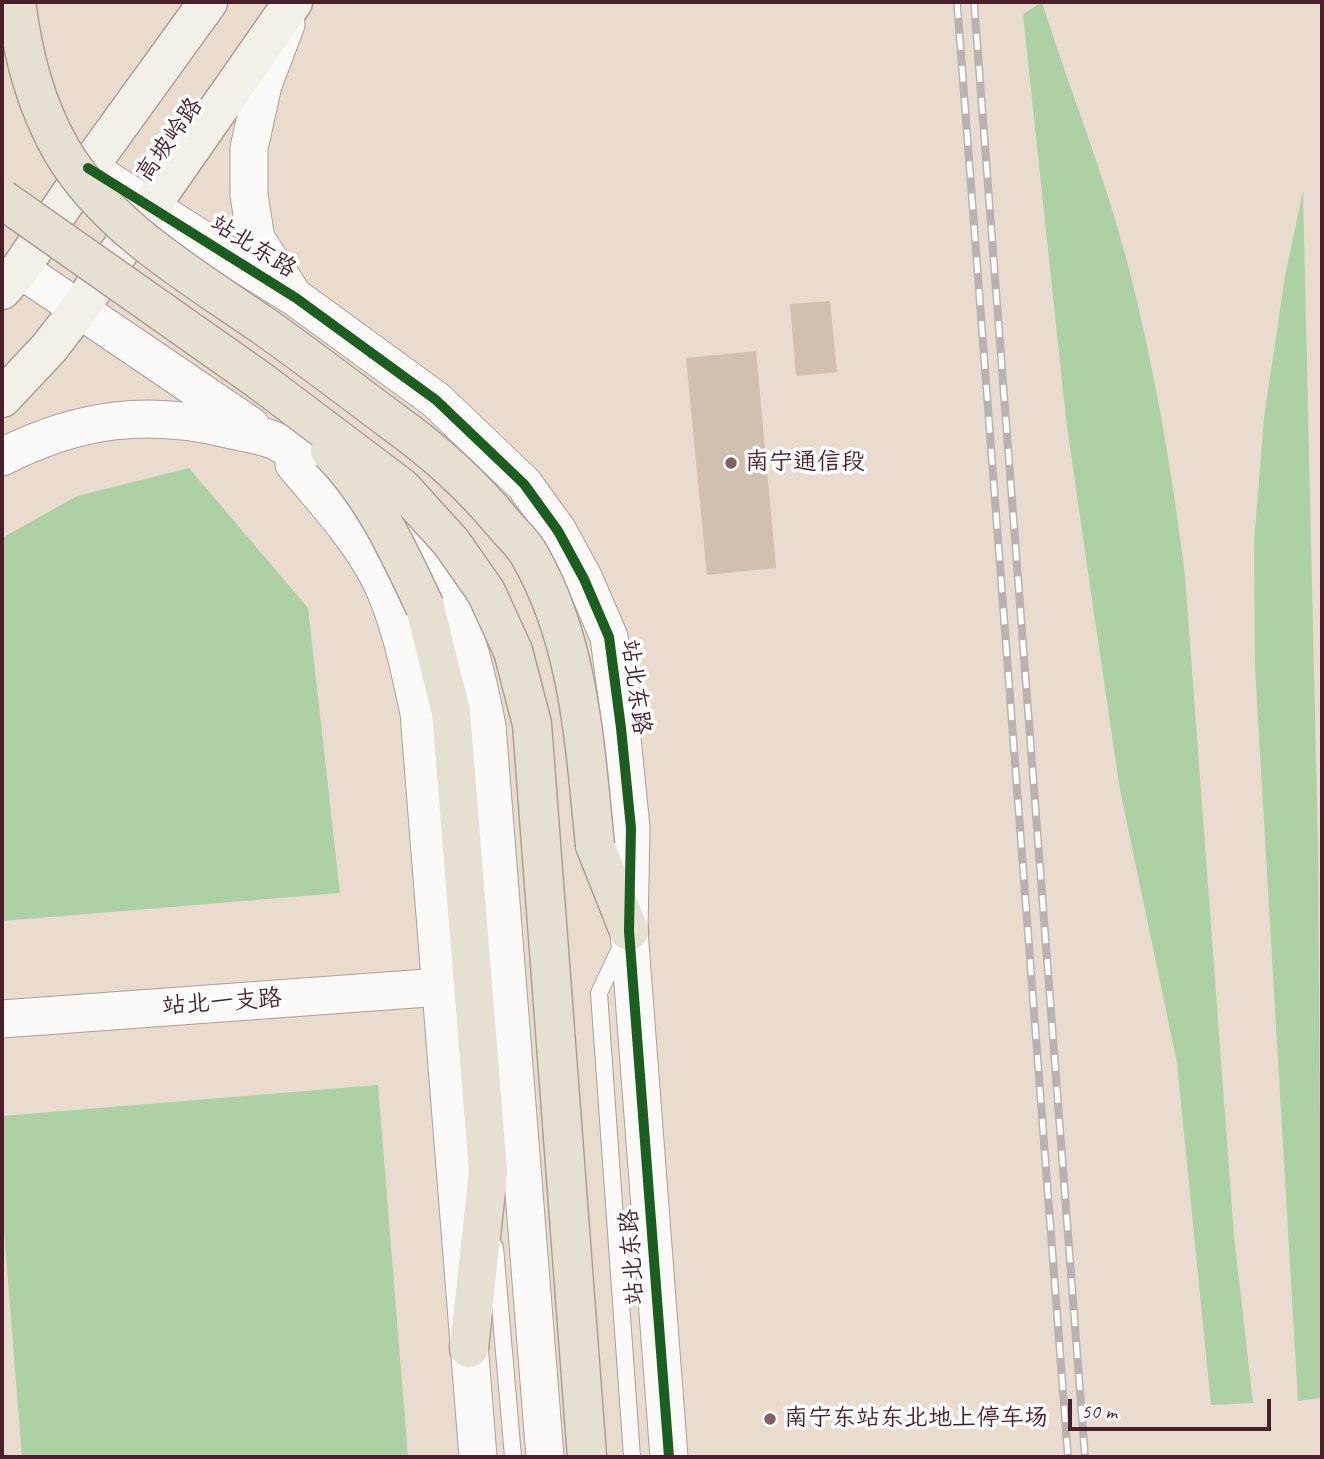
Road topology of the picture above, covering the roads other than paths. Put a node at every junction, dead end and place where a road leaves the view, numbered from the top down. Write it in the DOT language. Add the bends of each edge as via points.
graph roads {
  1 [pos="16,2"];
  2 [pos="208,2"];
  3 [pos="294,2"];
  4 [pos="88,167"];
  5 [pos="2,199"];
  6 [pos="148,207"];
  7 [pos="11,279"];
  8 [pos="296,298"];
  9 [pos="79,309"];
  10 [pos="348,336"];
  11 [pos="259,380"];
  12 [pos="2,398"];
  13 [pos="272,440"];
  14 [pos="2,457"];
  15 [pos="629,931"];
  16 [pos="441,987"];
  17 [pos="2,1019"];
  18 [pos="488,1171"];
  19 [pos="469,1348"];
  20 [pos="478,1457"];
  21 [pos="513,1457"];
  22 [pos="545,1457"];
  23 [pos="587,1457"];
  24 [pos="632,1457"];
  25 [pos="669,1457"];
  1 -- 15 [label="highway, bridge" via="38,104 63,153 104,204 161,256 440,456 475,489 530,555 554,609 580,698 595,845"];
  2 -- 4 [label="main road, 高坡岭路"];
  3 -- 6 [label="main road, 高坡岭路"];
  3 -- 8 [label="street" via="263,85 249,148 249,195 256,239"];
  4 -- 6 [label="street, 站北东路"];
  4 -- 7 [label="main road, 高坡岭路"];
  5 -- 11 [label="highway, bridge"];
  6 -- 8 [label="street, 站北东路"];
  6 -- 9 [label="main road, 高坡岭路"];
  7 -- 9 [label="street"];
  8 -- 10 [label="street, 站北东路"];
  9 -- 12 [label="main road, 高坡岭路"];
  9 -- 13 [label="street"];
  10 -- 13 [label="street"];
  10 -- 15 [label="street, 站北东路" via="436,400 524,484 558,531 584,579 609,637 621,728 631,828"];
  11 -- 18 [label="highway, bridge" via="351,472 395,544 425,607 450,712"];
  11 -- 23 [label="highway, bridge" via="402,488 451,542 486,592 513,650 532,724"];
  13 -- 14 [label="street" via="189,419 139,418 91,423 42,436"];
  13 -- 16 [label="street" via="356,540 379,578 401,634 419,713"];
  13 -- 22 [label="street" via="401,523 433,565 474,659 487,726"];
  15 -- 24 [label="lane" via="599,993"];
  15 -- 25 [label="street, 站北东路"];
  16 -- 17 [label="street, 站北一支路"];
  16 -- 19 [label="street"];
  18 -- 19 [label="highway"];
  18 -- 21 [label="lane"];
  19 -- 20 [label="street"];
}
